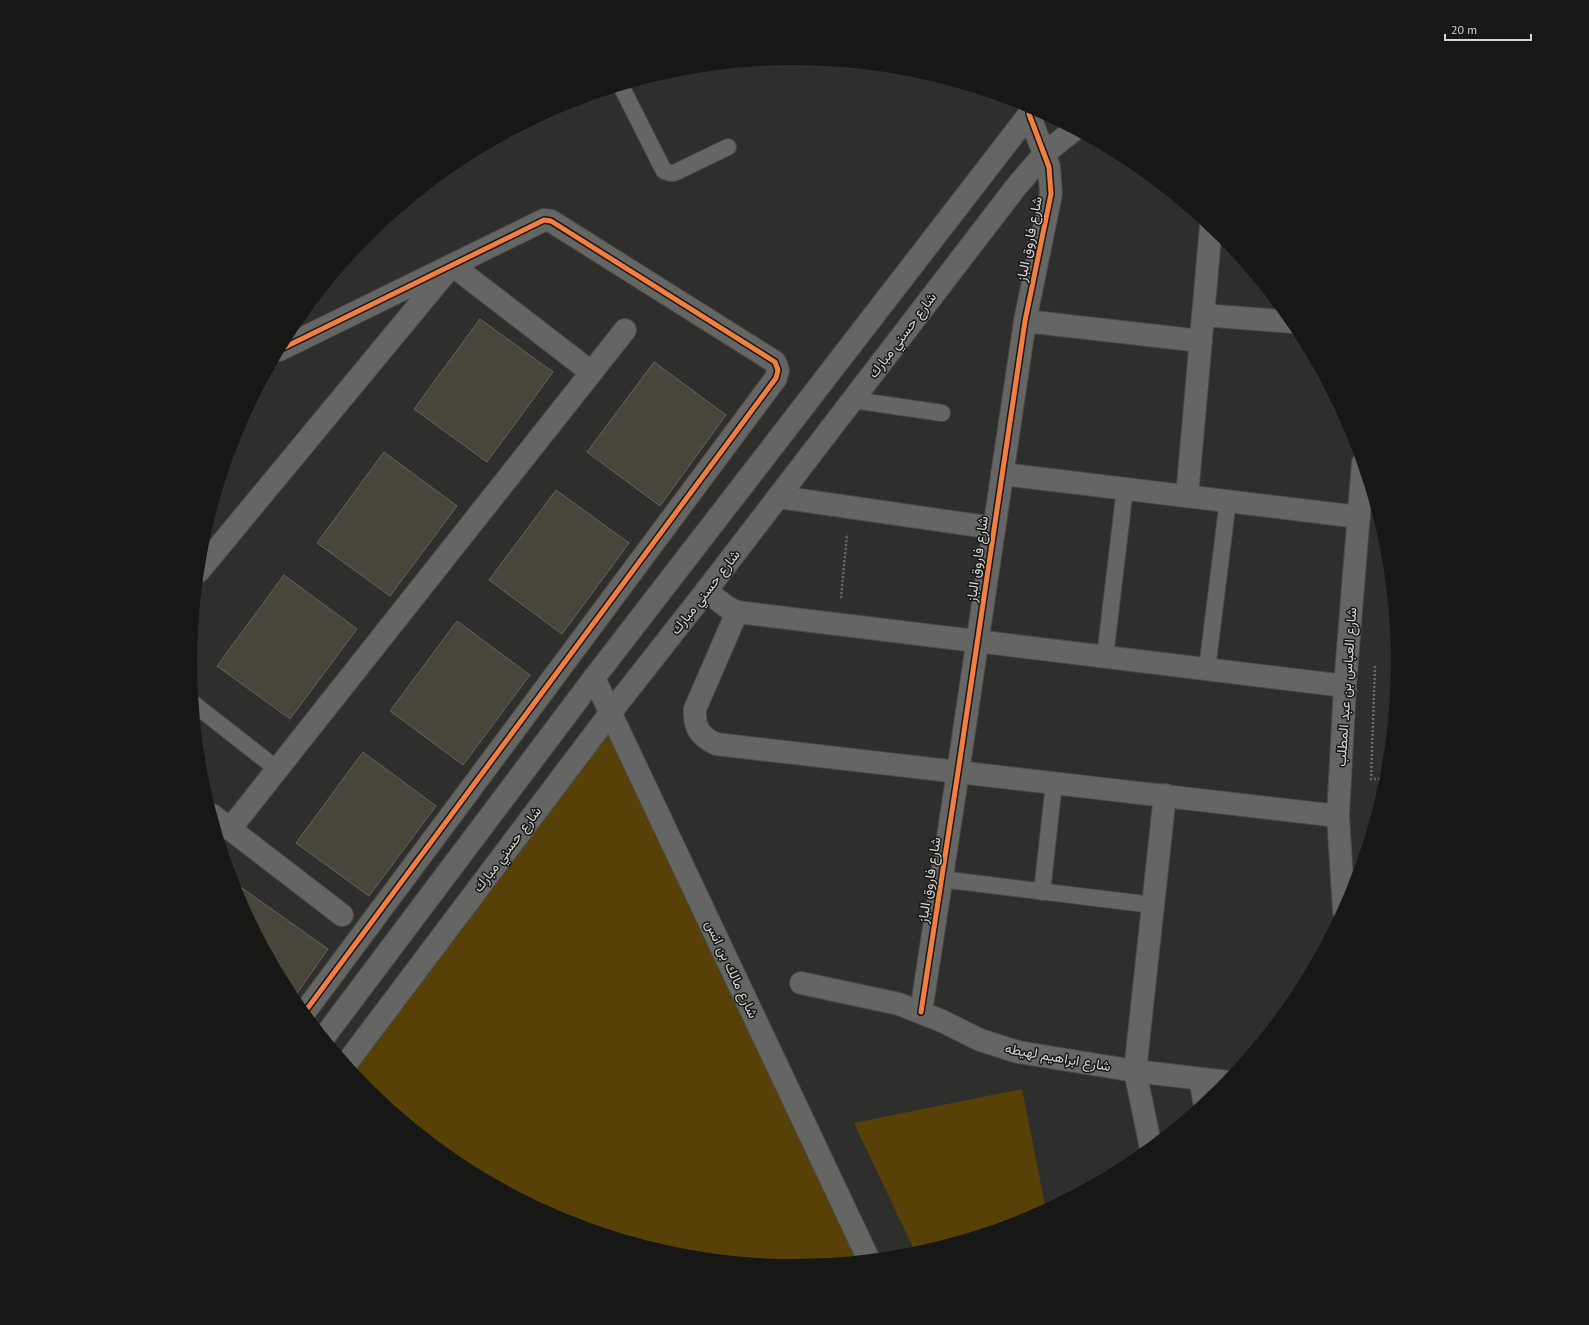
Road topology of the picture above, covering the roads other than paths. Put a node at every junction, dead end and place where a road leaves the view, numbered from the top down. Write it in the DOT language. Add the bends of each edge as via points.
graph roads {
  1 [pos="623,90"];
  2 [pos="1030,113"];
  3 [pos="1033,115"];
  4 [pos="1070,133"];
  5 [pos="728,147"];
  6 [pos="1045,153"];
  7 [pos="1210,234"];
  8 [pos="452,265"];
  9 [pos="1203,315"];
  10 [pos="1025,321"];
  11 [pos="1284,321"];
  12 [pos="625,330"];
  13 [pos="1201,341"];
  14 [pos="289,345"];
  15 [pos="591,372"];
  16 [pos="853,400"];
  17 [pos="942,413"];
  18 [pos="1002,474"];
  19 [pos="1362,477"];
  20 [pos="1125,488"];
  21 [pos="1187,496"];
  22 [pos="779,497"];
  23 [pos="1228,500"];
  24 [pos="1359,517"];
  25 [pos="994,528"];
  26 [pos="205,563"];
  27 [pos="706,591"];
  28 [pos="737,612"];
  29 [pos="978,641"];
  30 [pos="1105,657"];
  31 [pos="1207,669"];
  32 [pos="594,678"];
  33 [pos="1345,686"];
  34 [pos="611,712"];
  35 [pos="199,713"];
  36 [pos="277,770"];
  37 [pos="958,772"];
  38 [pos="1054,783"];
  39 [pos="1165,796"];
  40 [pos="1338,816"];
  41 [pos="218,820"];
  42 [pos="230,829"];
  43 [pos="941,879"];
  44 [pos="1042,892"];
  45 [pos="1343,899"];
  46 [pos="1153,905"];
  47 [pos="342,915"];
  48 [pos="801,983"];
  49 [pos="308,1008"];
  50 [pos="920,1012"];
  51 [pos="326,1034"];
  52 [pos="349,1060"];
  53 [pos="1135,1071"];
  54 [pos="1197,1078"];
  55 [pos="1221,1081"];
  56 [pos="1201,1100"];
  57 [pos="1150,1143"];
  58 [pos="867,1256"];
  1 -- 5 [label="lane" via="664,171 674,173"];
  2 -- 32 [label="street"];
  3 -- 6 [label="street, شارع فاروق الباز"];
  4 -- 6 [label="street, شارع حسني مبارك"];
  6 -- 10 [label="street, شارع فاروق الباز" via="1049,166 1051,194"];
  6 -- 16 [label="street, شارع حسني مبارك" via="1016,187"];
  7 -- 9 [label="street"];
  8 -- 14 [label="street"];
  8 -- 15 [label="street"];
  8 -- 26 [label="street"];
  8 -- 49 [label="street" via="540,221 551,221 775,362 778,366 778,375"];
  9 -- 11 [label="street"];
  9 -- 13 [label="street"];
  10 -- 13 [label="street"];
  10 -- 18 [label="street, شارع فاروق الباز"];
  12 -- 15 [label="street"];
  13 -- 21 [label="street"];
  15 -- 36 [label="street"];
  16 -- 17 [label="lane"];
  16 -- 22 [label="street, شارع حسني مبارك"];
  18 -- 20 [label="street"];
  18 -- 25 [label="street, شارع فاروق الباز"];
  19 -- 24 [label="street, شارع العباس بن عبد المطلب"];
  20 -- 21 [label="street"];
  20 -- 30 [label="lane"];
  21 -- 23 [label="street"];
  22 -- 25 [label="street"];
  22 -- 27 [label="street, شارع حسني مبارك"];
  23 -- 24 [label="street"];
  23 -- 31 [label="lane"];
  24 -- 33 [label="street, شارع العباس بن عبد المطلب"];
  25 -- 29 [label="street, شارع فاروق الباز"];
  27 -- 28 [label="street"];
  27 -- 34 [label="street, شارع حسني مبارك"];
  28 -- 29 [label="street"];
  28 -- 37 [label="street" via="695,709 694,720 706,739 716,744"];
  29 -- 30 [label="street"];
  29 -- 37 [label="street, شارع فاروق الباز"];
  30 -- 31 [label="street"];
  31 -- 33 [label="street"];
  32 -- 34 [label="street, شارع مالك بن انس"];
  32 -- 51 [label="street"];
  33 -- 40 [label="street, شارع العباس بن عبد المطلب"];
  34 -- 52 [label="street, شارع حسني مبارك"];
  34 -- 58 [label="street, شارع مالك بن انس"];
  35 -- 36 [label="lane"];
  36 -- 42 [label="street"];
  37 -- 38 [label="street"];
  37 -- 43 [label="street, شارع فاروق الباز"];
  38 -- 39 [label="street"];
  38 -- 44 [label="lane"];
  39 -- 40 [label="street"];
  39 -- 46 [label="street"];
  40 -- 45 [label="street, شارع العباس بن عبد المطلب"];
  41 -- 42 [label="street"];
  42 -- 47 [label="street"];
  43 -- 44 [label="lane"];
  43 -- 50 [label="street, شارع فاروق الباز"];
  44 -- 46 [label="lane"];
  46 -- 53 [label="street"];
  48 -- 50 [label="street, شارع ابراهيم لهيطه" via="876,998"];
  50 -- 53 [label="street, شارع ابراهيم لهيطه" via="980,1040 1018,1052"];
  53 -- 54 [label="street, شارع ابراهيم لهيطه"];
  53 -- 57 [label="street"];
  54 -- 55 [label="street, شارع ابراهيم لهيطه"];
  54 -- 56 [label="lane"];
}
